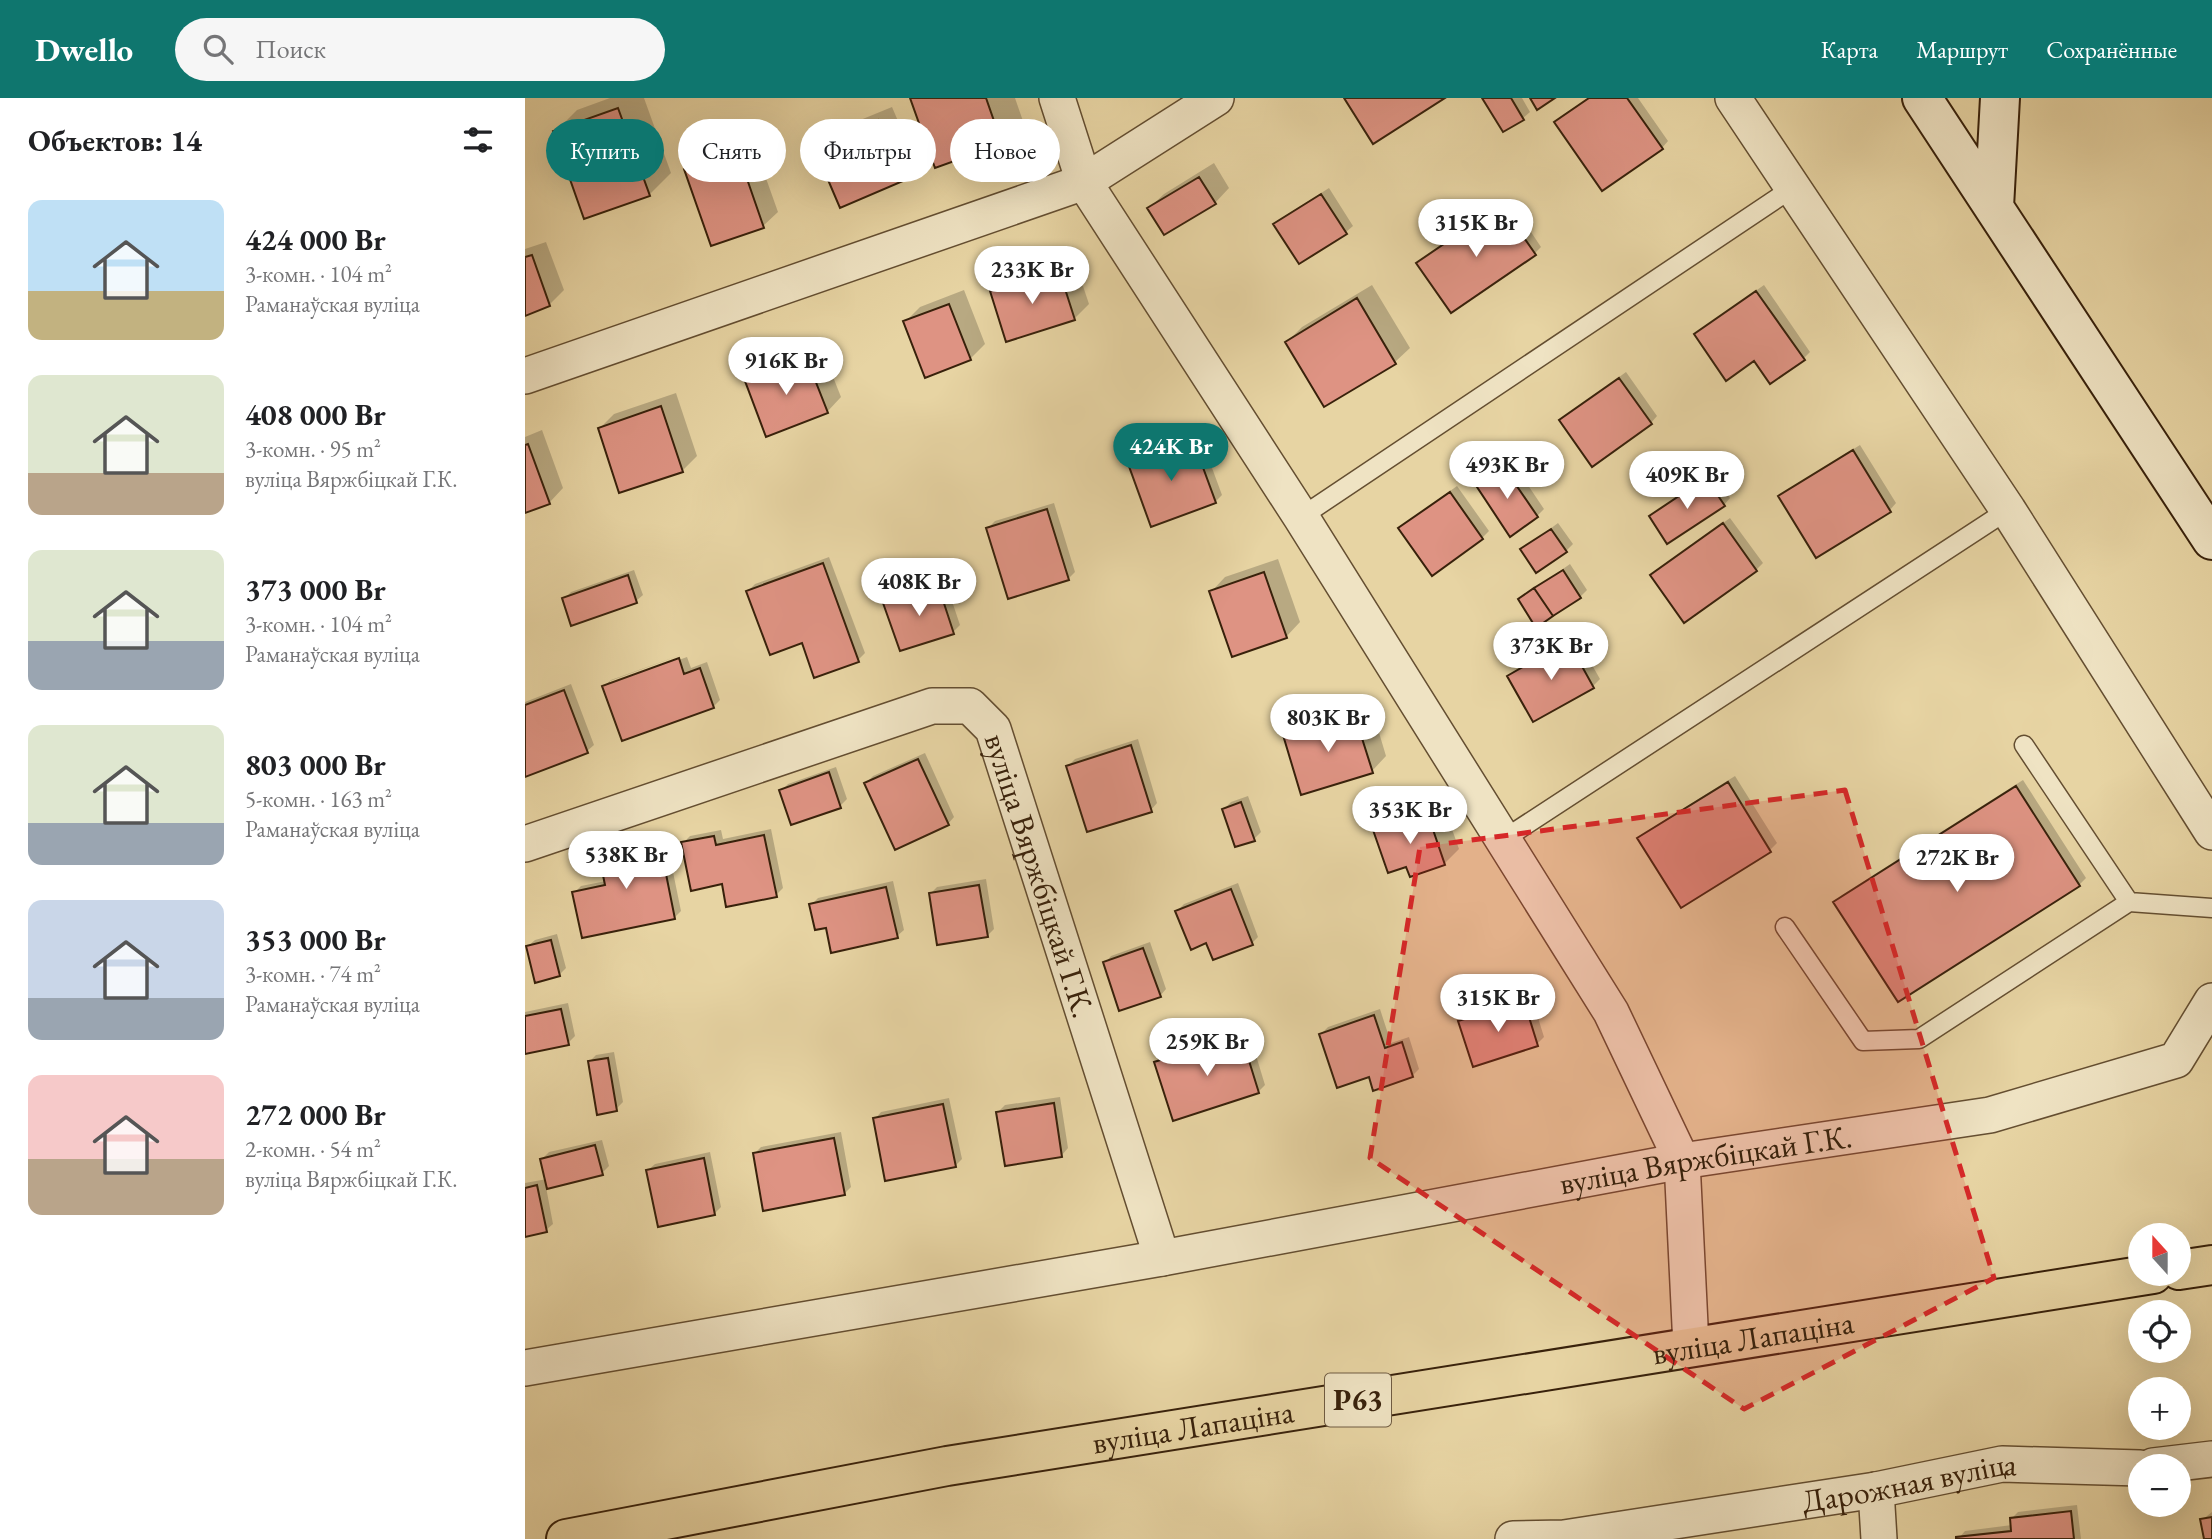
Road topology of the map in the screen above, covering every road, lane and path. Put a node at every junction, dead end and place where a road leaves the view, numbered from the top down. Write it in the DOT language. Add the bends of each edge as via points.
graph roads {
  1 [pos="1057,98"];
  2 [pos="1216,98"];
  3 [pos="1733,98"];
  4 [pos="1922,98"];
  5 [pos="2000,98"];
  6 [pos="1084,182"];
  7 [pos="1794,187"];
  8 [pos="1994,207"];
  9 [pos="525,376"];
  10 [pos="2008,510"];
  11 [pos="1301,517"];
  12 [pos="2212,540"];
  13 [pos="2024,745"];
  14 [pos="2212,832"];
  15 [pos="1504,839"];
  16 [pos="525,844"];
  17 [pos="2129,902"];
  18 [pos="2212,908"];
  19 [pos="1785,927"];
  20 [pos="2212,1001"];
  21 [pos="1682,1161"];
  22 [pos="1162,1258"];
  23 [pos="2212,1265"];
  24 [pos="2191,1268"];
  25 [pos="2128,1278"];
  26 [pos="1691,1346"];
  27 [pos="525,1368"];
  28 [pos="2212,1459"];
  29 [pos="2191,1461"];
  30 [pos="2128,1468"];
  31 [pos="1876,1490"];
  32 [pos="1564,1538"];
  33 [pos="566,1539"];
  34 [pos="1513,1539"];
  35 [pos="1879,1539"];
  1 -- 6 [label="street"];
  2 -- 6 [label="street"];
  3 -- 7 [label="street"];
  4 -- 8 [label="main road"];
  5 -- 8 [label="main road"];
  6 -- 9 [label="street"];
  6 -- 11 [label="street"];
  7 -- 10 [label="street"];
  7 -- 11 [label="lane"];
  8 -- 12 [label="main road"];
  10 -- 14 [label="street"];
  10 -- 15 [label="lane"];
  11 -- 15 [label="street"];
  13 -- 17 [label="lane"];
  15 -- 21 [label="street" via="1611,1012"];
  16 -- 22 [label="street, вуліца Вяржбіцкай Г.К." via="932,706 970,706 993,729"];
  17 -- 18 [label="lane"];
  17 -- 19 [label="lane" via="1919,1039 1863,1041"];
  20 -- 21 [label="street, вуліца Вяржбіцкай Г.К." via="2176,1060 2163,1064 1990,1115"];
  21 -- 22 [label="street, вуліца Вяржбіцкай Г.К."];
  21 -- 26 [label="street"];
  22 -- 27 [label="street, вуліца Вяржбіцкай Г.К."];
  23 -- 24 [label="main road"];
  25 -- 26 [label="main road, вуліца Лапаціна / Р63"];
  26 -- 33 [label="main road, вуліца Лапаціна / Р63" via="947,1466"];
  28 -- 29 [label="street"];
  30 -- 31 [label="street, Дарожная вуліца" via="2002,1464"];
  31 -- 32 [label="street, Дарожная вуліца"];
  31 -- 35 [label="street"];
  32 -- 34 [label="street, Дарожная вуліца"];
}
